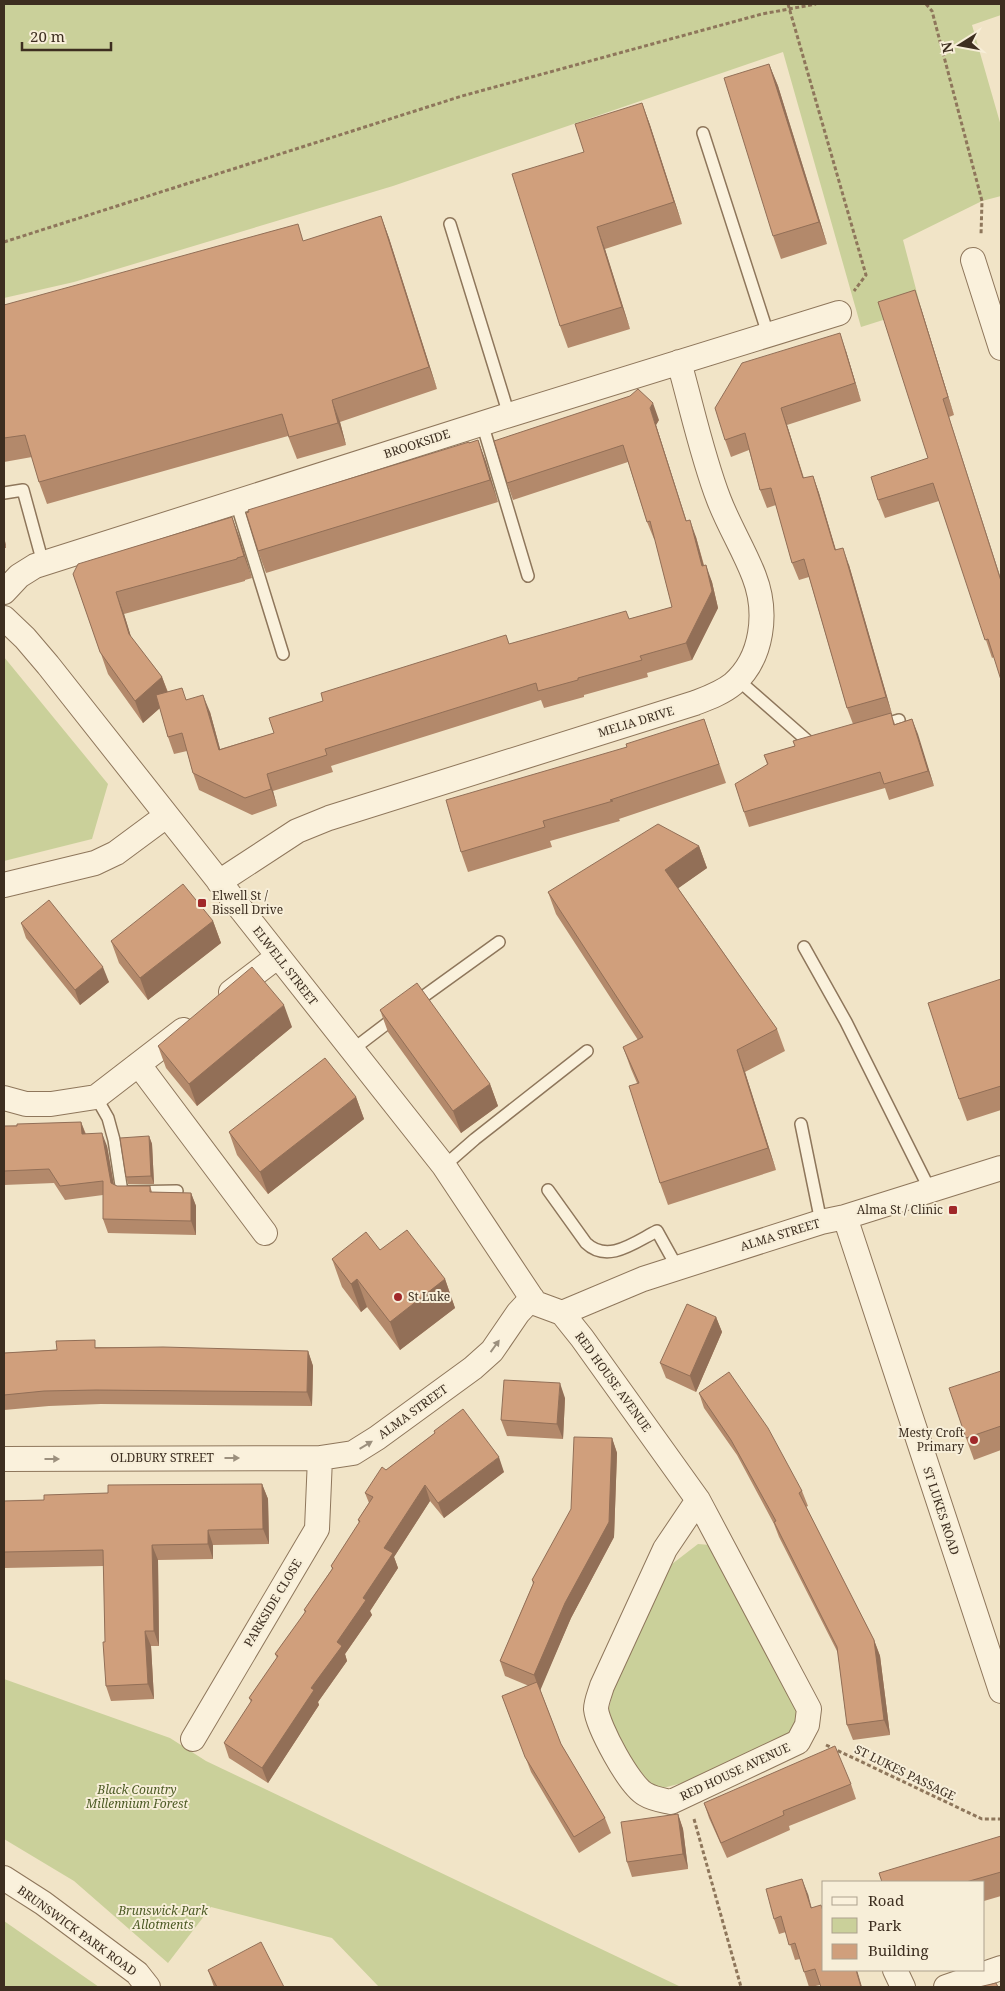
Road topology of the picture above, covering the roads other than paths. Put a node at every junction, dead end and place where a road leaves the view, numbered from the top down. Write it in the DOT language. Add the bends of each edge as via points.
graph roads {
  1 [pos="703,133"];
  2 [pos="450,224"];
  3 [pos="976,269"];
  4 [pos="839,313"];
  5 [pos="768,334"];
  6 [pos="1001,348"];
  7 [pos="679,362"];
  8 [pos="509,414"];
  9 [pos="482,423"];
  10 [pos="4,493"];
  11 [pos="236,502"];
  12 [pos="44,564"];
  13 [pos="528,576"];
  14 [pos="4,592"];
  15 [pos="4,618"];
  16 [pos="283,654"];
  17 [pos="737,679"];
  18 [pos="899,720"];
  19 [pos="864,730"];
  20 [pos="829,740"];
  21 [pos="166,816"];
  22 [pos="219,882"];
  23 [pos="4,885"];
  24 [pos="499,942"];
  25 [pos="804,947"];
  26 [pos="277,956"];
  27 [pos="352,1050"];
  28 [pos="587,1051"];
  29 [pos="139,1065"];
  30 [pos="96,1097"];
  31 [pos="4,1098"];
  32 [pos="801,1124"];
  33 [pos="444,1166"];
  34 [pos="1001,1168"];
  35 [pos="548,1190"];
  36 [pos="930,1190"];
  37 [pos="177,1192"];
  38 [pos="844,1217"];
  39 [pos="821,1222"];
  40 [pos="265,1233"];
  41 [pos="677,1267"];
  42 [pos="532,1298"];
  43 [pos="562,1313"];
  44 [pos="320,1458"];
  45 [pos="4,1459"];
  46 [pos="698,1500"];
  47 [pos="1001,1690"];
  48 [pos="194,1739"];
  49 [pos="4,1878"];
  50 [pos="1001,1968"];
  51 [pos="895,1971"];
  52 [pos="148,1987"];
  53 [pos="903,1987"];
  54 [pos="946,1987"];
  1 -- 5 [label="lane"];
  2 -- 8 [label="lane"];
  3 -- 6 [label="street"];
  4 -- 5 [label="street, BROOKSIDE"];
  5 -- 7 [label="street, BROOKSIDE"];
  7 -- 8 [label="street, BROOKSIDE"];
  7 -- 17 [label="street, MELIA DRIVE" via="718,499 754,577 759,596 761,632 754,655"];
  8 -- 9 [label="street, BROOKSIDE"];
  9 -- 11 [label="street, BROOKSIDE"];
  9 -- 13 [label="lane"];
  10 -- 12 [label="lane" via="23,490"];
  11 -- 12 [label="street, BROOKSIDE"];
  11 -- 16 [label="lane"];
  12 -- 14 [label="street, BROOKSIDE" via="19,576"];
  15 -- 21 [label="street, ELWELL STREET" via="48,665"];
  17 -- 20 [label="lane" via="810,743"];
  17 -- 22 [label="street, MELIA DRIVE" via="732,685 696,703 329,818 297,831"];
  18 -- 19 [label="lane"];
  21 -- 22 [label="street, ELWELL STREET"];
  21 -- 23 [label="street" via="116,853 95,863"];
  22 -- 26 [label="street, ELWELL STREET"];
  24 -- 27 [label="lane"];
  25 -- 36 [label="lane" via="846,1022"];
  26 -- 27 [label="street, ELWELL STREET"];
  26 -- 29 [label="street"];
  27 -- 33 [label="street, ELWELL STREET"];
  28 -- 33 [label="lane"];
  29 -- 30 [label="street"];
  29 -- 40 [label="street"];
  30 -- 31 [label="street" via="42,1104"];
  30 -- 37 [label="lane" via="108,1118 122,1192"];
  32 -- 39 [label="lane"];
  33 -- 42 [label="street, ELWELL STREET"];
  34 -- 36 [label="street, ALMA STREET"];
  35 -- 41 [label="lane" via="592,1249 601,1253 618,1251 657,1231"];
  36 -- 38 [label="street, ALMA STREET"];
  38 -- 39 [label="street, ALMA STREET"];
  38 -- 47 [label="street, ST LUKES ROAD"];
  39 -- 41 [label="street, ALMA STREET"];
  41 -- 43 [label="street, ALMA STREET"];
  42 -- 43 [label="street, ELWELL STREET" via="535,1303"];
  44 -- 42 [label="street, ALMA STREET, one-way" via="353,1453 473,1368 492,1352"];
  43 -- 46 [label="street, RED HOUSE AVENUE"];
  45 -- 44 [label="street, OLDBURY STREET, one-way"];
  44 -- 48 [label="street, PARKSIDE CLOSE" via="317,1529"];
  46 -- 46 [label="street, RED HOUSE AVENUE" via="665,1549 602,1686 596,1708 601,1727 631,1782 644,1794 671,1802 798,1742 807,1725 809,1709"];
  49 -- 52 [label="street, BRUNSWICK PARK ROAD" via="43,1902 137,1973"];
  50 -- 54 [label="street"];
  51 -- 53 [label="street"];
}
